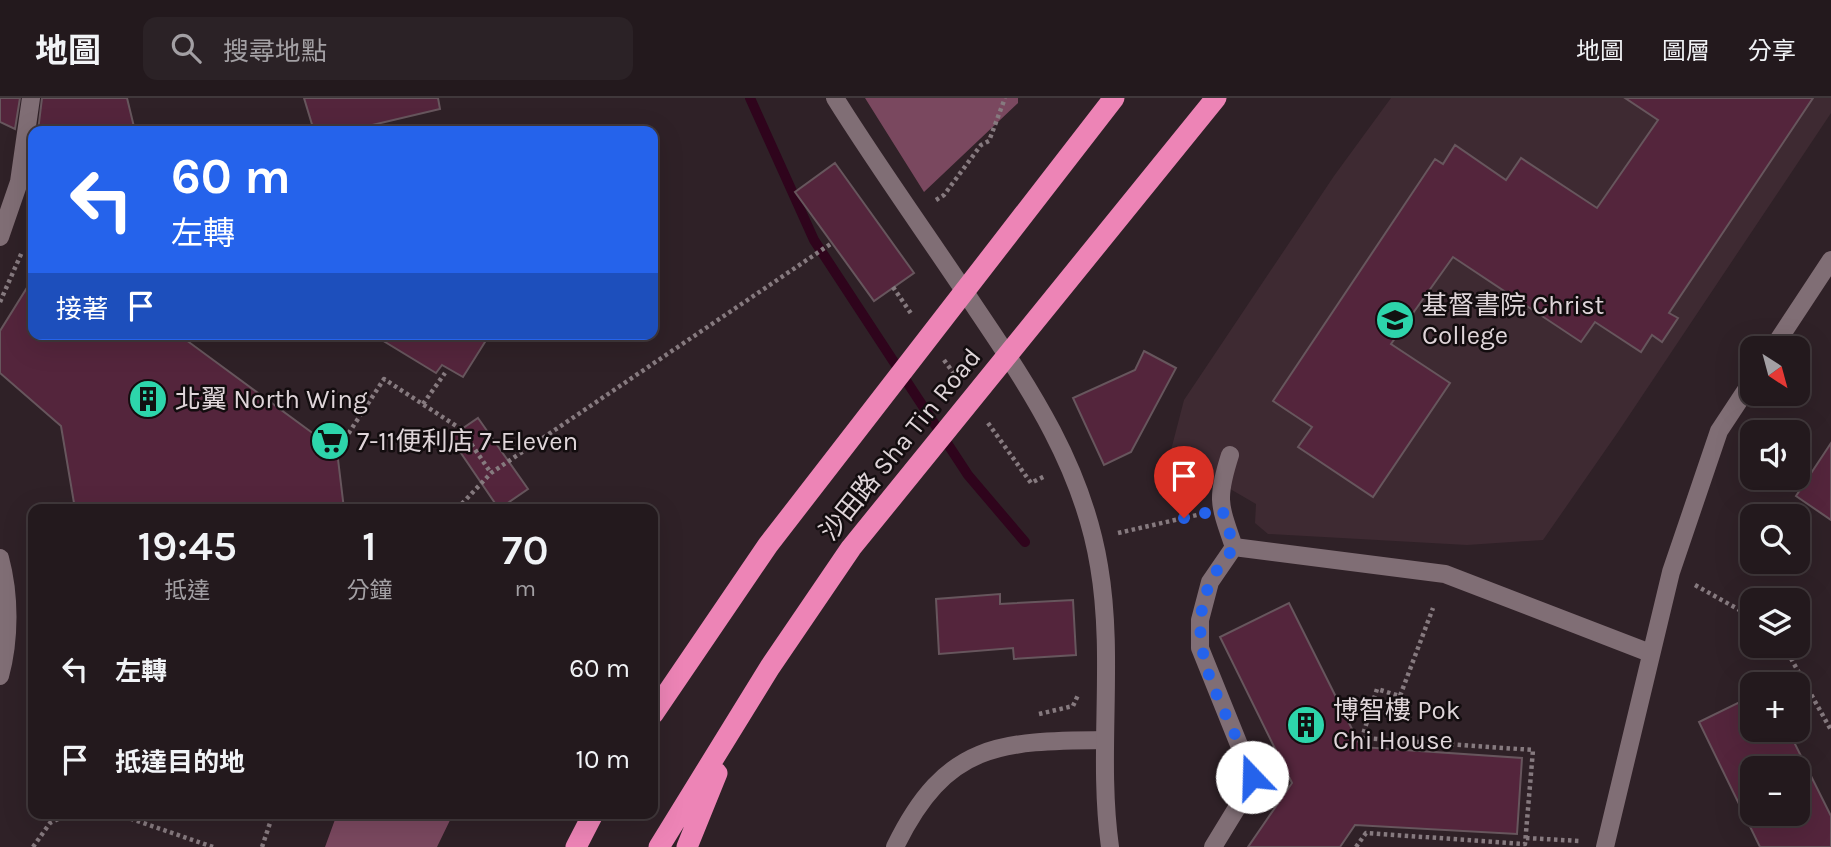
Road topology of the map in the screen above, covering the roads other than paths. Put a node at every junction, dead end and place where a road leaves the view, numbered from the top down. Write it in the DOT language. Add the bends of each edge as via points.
graph roads {
  1 [pos="31,98"];
  2 [pos="835,98"];
  3 [pos="1114,98"];
  4 [pos="1216,98"];
  5 [pos="0,237"];
  6 [pos="1831,260"];
  7 [pos="1781,336"];
  8 [pos="1740,399"];
  9 [pos="1230,455"];
  10 [pos="1234,547"];
  11 [pos="0,558"];
  12 [pos="1650,653"];
  13 [pos="0,676"];
  14 [pos="658,707"];
  15 [pos="738,719"];
  16 [pos="1105,740"];
  17 [pos="590,819"];
  18 [pos="576,847"];
  19 [pos="659,847"];
  20 [pos="687,847"];
  21 [pos="895,847"];
  22 [pos="1110,847"];
  23 [pos="1213,847"];
  24 [pos="1605,847"];
  1 -- 5 [label="street" via="19,182"];
  2 -- 16 [label="street" via="1038,401 1075,477 1093,536 1102,588"];
  3 -- 14 [label="highway, 沙田路 Sha Tin Road" via="804,496"];
  4 -- 15 [label="highway, 沙田路 Sha Tin Road" via="851,548"];
  6 -- 7 [label="street"];
  8 -- 12 [label="street" via="1718,431 1671,572"];
  9 -- 10 [label="street" via="1219,491"];
  10 -- 12 [label="street" via="1445,574"];
  10 -- 23 [label="street" via="1210,582 1200,620 1200,648 1252,777 1250,788"];
  11 -- 13 [label="street" via="7,618"];
  12 -- 24 [label="street"];
  15 -- 19 [label="highway, 沙田路 Sha Tin Road"];
  15 -- 20 [label="highway"];
  16 -- 21 [label="street" via="1007,744 972,757 928,794"];
  16 -- 22 [label="street"];
  17 -- 18 [label="highway"];
}
